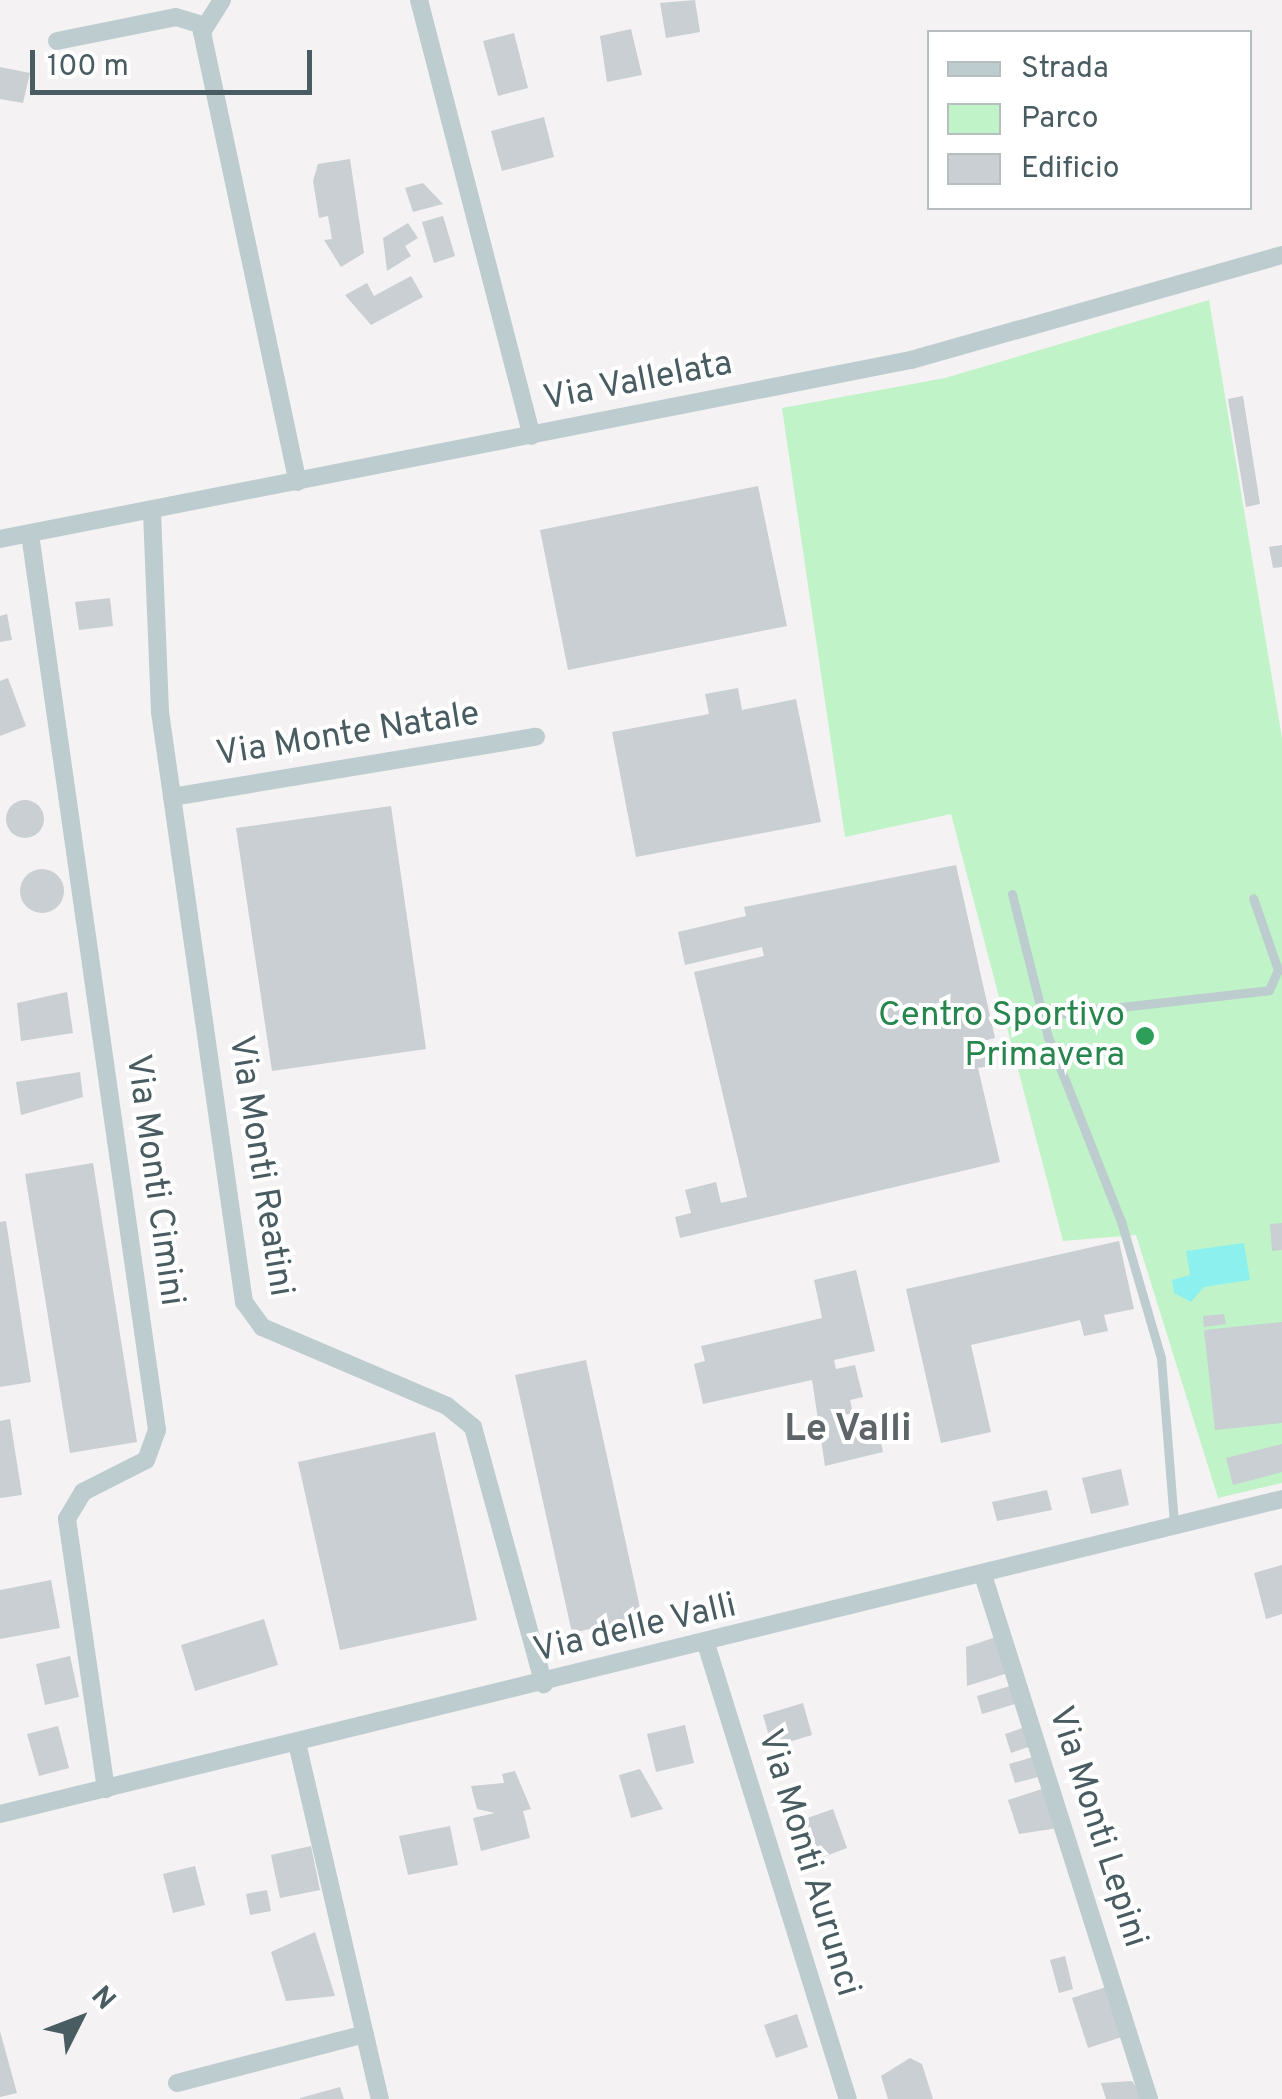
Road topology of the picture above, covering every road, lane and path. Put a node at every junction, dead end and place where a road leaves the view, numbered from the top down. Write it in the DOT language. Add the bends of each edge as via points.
graph roads {
  1 [pos="222,0"];
  2 [pos="419,0"];
  3 [pos="202,25"];
  4 [pos="57,40"];
  5 [pos="1282,255"];
  6 [pos="532,436"];
  7 [pos="298,482"];
  8 [pos="152,512"];
  9 [pos="30,534"];
  10 [pos="0,540"];
  11 [pos="536,737"];
  12 [pos="172,797"];
  13 [pos="1012,894"];
  14 [pos="1253,898"];
  15 [pos="1042,1016"];
  16 [pos="1282,1499"];
  17 [pos="1174,1525"];
  18 [pos="982,1574"];
  19 [pos="706,1647"];
  20 [pos="544,1684"];
  21 [pos="297,1743"];
  22 [pos="106,1788"];
  23 [pos="0,1814"];
  24 [pos="365,2034"];
  25 [pos="176,2083"];
  26 [pos="380,2099"];
  27 [pos="848,2099"];
  28 [pos="1150,2099"];
  1 -- 3 [label="street"];
  2 -- 6 [label="street"];
  3 -- 4 [label="street" via="176,17"];
  3 -- 7 [label="street"];
  5 -- 6 [label="street, Via Vallelata" via="912,360"];
  6 -- 7 [label="street, Via Vallelata"];
  7 -- 8 [label="street, Via Vallelata"];
  8 -- 9 [label="street, Via Vallelata"];
  8 -- 12 [label="street, Via Monti Reatini"];
  9 -- 10 [label="street, Via Vallelata"];
  9 -- 22 [label="street, Via Monti Cimini" via="156,1430 146,1460 84,1492 66,1518"];
  11 -- 12 [label="street, Via Monte Natale"];
  12 -- 20 [label="street, Via Monti Reatini" via="248,1310 262,1327 447,1406 472,1427"];
  13 -- 15 [label="lane"];
  14 -- 15 [label="lane" via="1275,952 1278,977 1269,990"];
  15 -- 17 [label="lane" via="1122,1221 1162,1358"];
  16 -- 17 [label="street, Via delle Valli"];
  17 -- 18 [label="street, Via delle Valli"];
  18 -- 19 [label="street, Via delle Valli"];
  18 -- 28 [label="street, Via Monti Lepini"];
  19 -- 20 [label="street, Via delle Valli"];
  19 -- 27 [label="street, Via Monti Aurunci"];
  20 -- 21 [label="street, Via delle Valli"];
  21 -- 22 [label="street, Via delle Valli"];
  21 -- 24 [label="street"];
  22 -- 23 [label="street, Via delle Valli"];
  24 -- 25 [label="street"];
  24 -- 26 [label="street"];
}
